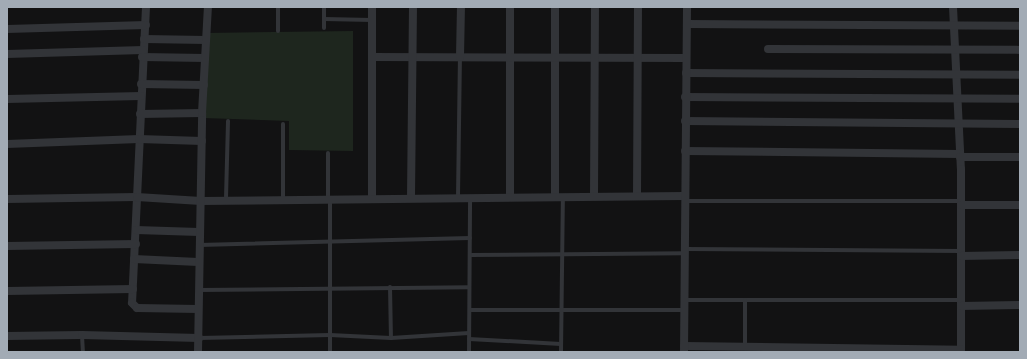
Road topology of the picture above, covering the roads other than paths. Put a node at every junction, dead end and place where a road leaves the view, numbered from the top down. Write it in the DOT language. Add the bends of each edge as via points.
graph roads {
  1 [pos="146,7"];
  2 [pos="208,7"];
  3 [pos="278,7"];
  4 [pos="324,7"];
  5 [pos="372,7"];
  6 [pos="413,7"];
  7 [pos="461,7"];
  8 [pos="510,7"];
  9 [pos="555,7"];
  10 [pos="595,7"];
  11 [pos="638,7"];
  12 [pos="687,7"];
  13 [pos="953,7"];
  14 [pos="324,19"];
  15 [pos="372,20"];
  16 [pos="686,24"];
  17 [pos="146,25"];
  18 [pos="954,26"];
  19 [pos="1020,26"];
  20 [pos="324,28"];
  21 [pos="7,29"];
  22 [pos="278,30"];
  23 [pos="144,39"];
  24 [pos="206,40"];
  25 [pos="768,49"];
  26 [pos="955,50"];
  27 [pos="1020,50"];
  28 [pos="7,54"];
  29 [pos="142,54"];
  30 [pos="372,57"];
  31 [pos="412,57"];
  32 [pos="460,57"];
  33 [pos="510,57"];
  34 [pos="205,58"];
  35 [pos="555,58"];
  36 [pos="595,58"];
  37 [pos="638,58"];
  38 [pos="686,58"];
  39 [pos="686,73"];
  40 [pos="956,75"];
  41 [pos="1020,75"];
  42 [pos="141,84"];
  43 [pos="204,86"];
  44 [pos="141,96"];
  45 [pos="685,97"];
  46 [pos="7,99"];
  47 [pos="957,99"];
  48 [pos="1020,100"];
  49 [pos="202,113"];
  50 [pos="140,114"];
  51 [pos="228,121"];
  52 [pos="685,121"];
  53 [pos="283,124"];
  54 [pos="958,124"];
  55 [pos="1020,124"];
  56 [pos="139,140"];
  57 [pos="202,141"];
  58 [pos="7,144"];
  59 [pos="685,151"];
  60 [pos="328,153"];
  61 [pos="960,156"];
  62 [pos="1020,157"];
  63 [pos="559,196"];
  64 [pos="594,196"];
  65 [pos="637,196"];
  66 [pos="137,197"];
  67 [pos="411,197"];
  68 [pos="510,197"];
  69 [pos="226,198"];
  70 [pos="283,198"];
  71 [pos="329,198"];
  72 [pos="372,198"];
  73 [pos="458,198"];
  74 [pos="470,198"];
  75 [pos="684,198"];
  76 [pos="7,199"];
  77 [pos="201,201"];
  78 [pos="961,203"];
  79 [pos="1020,205"];
  80 [pos="136,230"];
  81 [pos="199,232"];
  82 [pos="470,238"];
  83 [pos="331,242"];
  84 [pos="136,244"];
  85 [pos="199,245"];
  86 [pos="7,246"];
  87 [pos="684,251"];
  88 [pos="562,253"];
  89 [pos="961,253"];
  90 [pos="470,255"];
  91 [pos="1020,255"];
  92 [pos="134,259"];
  93 [pos="198,262"];
  94 [pos="330,287"];
  95 [pos="390,287"];
  96 [pos="469,287"];
  97 [pos="133,289"];
  98 [pos="198,290"];
  99 [pos="7,292"];
  100 [pos="684,300"];
  101 [pos="745,300"];
  102 [pos="961,303"];
  103 [pos="1020,305"];
  104 [pos="198,309"];
  105 [pos="562,309"];
  106 [pos="470,310"];
  107 [pos="684,310"];
  108 [pos="469,333"];
  109 [pos="82,335"];
  110 [pos="330,335"];
  111 [pos="7,336"];
  112 [pos="199,338"];
  113 [pos="391,338"];
  114 [pos="469,340"];
  115 [pos="561,344"];
  116 [pos="745,347"];
  117 [pos="684,349"];
  118 [pos="961,351"];
  119 [pos="83,352"];
  120 [pos="198,352"];
  121 [pos="330,352"];
  122 [pos="469,352"];
  123 [pos="561,352"];
  1 -- 17 [label="street"];
  2 -- 24 [label="street"];
  3 -- 22 [label="lane"];
  4 -- 14 [label="lane"];
  5 -- 15 [label="street"];
  6 -- 31 [label="street"];
  7 -- 32 [label="street"];
  8 -- 33 [label="street"];
  9 -- 35 [label="street"];
  10 -- 36 [label="street"];
  11 -- 37 [label="street"];
  12 -- 16 [label="street"];
  13 -- 18 [label="street"];
  14 -- 15 [label="lane"];
  14 -- 20 [label="lane"];
  15 -- 30 [label="street"];
  16 -- 18 [label="street"];
  16 -- 38 [label="street"];
  17 -- 21 [label="street"];
  17 -- 23 [label="street"];
  18 -- 19 [label="street"];
  18 -- 26 [label="street"];
  23 -- 24 [label="street"];
  23 -- 29 [label="street"];
  24 -- 34 [label="street"];
  25 -- 26 [label="street"];
  26 -- 27 [label="street"];
  26 -- 40 [label="street"];
  28 -- 29 [label="street"];
  29 -- 34 [label="street"];
  29 -- 42 [label="street"];
  30 -- 31 [label="street"];
  30 -- 72 [label="street"];
  31 -- 32 [label="street"];
  31 -- 67 [label="street"];
  32 -- 33 [label="street"];
  32 -- 73 [label="lane"];
  33 -- 35 [label="street"];
  33 -- 68 [label="street"];
  34 -- 43 [label="street"];
  35 -- 36 [label="street"];
  35 -- 63 [label="street"];
  36 -- 37 [label="street"];
  36 -- 64 [label="street"];
  37 -- 38 [label="street"];
  37 -- 65 [label="street"];
  38 -- 39 [label="street"];
  39 -- 40 [label="street"];
  39 -- 45 [label="street"];
  40 -- 41 [label="street"];
  40 -- 47 [label="street"];
  42 -- 43 [label="street"];
  42 -- 44 [label="street"];
  43 -- 49 [label="street"];
  44 -- 46 [label="street"];
  44 -- 50 [label="street"];
  45 -- 47 [label="street"];
  45 -- 52 [label="street"];
  47 -- 48 [label="street"];
  47 -- 54 [label="street"];
  49 -- 50 [label="street"];
  49 -- 57 [label="street"];
  50 -- 56 [label="street"];
  51 -- 69 [label="lane"];
  52 -- 54 [label="street"];
  52 -- 59 [label="street"];
  53 -- 70 [label="lane"];
  54 -- 55 [label="street"];
  54 -- 61 [label="street"];
  56 -- 57 [label="street"];
  56 -- 58 [label="street"];
  56 -- 66 [label="street"];
  57 -- 77 [label="street"];
  59 -- 61 [label="street"];
  59 -- 75 [label="street"];
  60 -- 71 [label="lane"];
  61 -- 62 [label="street"];
  61 -- 78 [label="street"];
  63 -- 64 [label="street"];
  63 -- 68 [label="street"];
  63 -- 88 [label="lane"];
  64 -- 65 [label="street"];
  65 -- 75 [label="street"];
  66 -- 76 [label="street"];
  66 -- 77 [label="street"];
  66 -- 80 [label="street"];
  67 -- 72 [label="street"];
  67 -- 73 [label="street"];
  68 -- 74 [label="street"];
  69 -- 70 [label="street"];
  69 -- 77 [label="street"];
  70 -- 71 [label="street"];
  71 -- 72 [label="street"];
  71 -- 83 [label="lane"];
  73 -- 74 [label="street"];
  74 -- 82 [label="lane"];
  75 -- 78 [label="lane"];
  75 -- 87 [label="street"];
  77 -- 81 [label="street"];
  78 -- 79 [label="street"];
  78 -- 89 [label="street"];
  80 -- 81 [label="street"];
  80 -- 84 [label="street"];
  81 -- 85 [label="street"];
  82 -- 83 [label="lane"];
  82 -- 90 [label="lane"];
  83 -- 85 [label="lane"];
  83 -- 94 [label="lane"];
  84 -- 86 [label="street"];
  84 -- 92 [label="street"];
  85 -- 93 [label="street"];
  87 -- 88 [label="lane"];
  87 -- 89 [label="lane"];
  87 -- 100 [label="street"];
  88 -- 90 [label="lane"];
  88 -- 105 [label="lane"];
  89 -- 91 [label="street"];
  89 -- 102 [label="street"];
  90 -- 96 [label="lane"];
  92 -- 93 [label="street"];
  92 -- 97 [label="street"];
  93 -- 98 [label="street"];
  94 -- 95 [label="lane"];
  94 -- 98 [label="lane"];
  94 -- 110 [label="lane"];
  95 -- 96 [label="lane"];
  95 -- 113 [label="lane"];
  96 -- 106 [label="lane"];
  97 -- 99 [label="street"];
  97 -- 104 [label="street" via="132,303 137,308"];
  98 -- 104 [label="street"];
  100 -- 101 [label="lane"];
  100 -- 107 [label="street"];
  101 -- 102 [label="lane"];
  101 -- 116 [label="lane"];
  102 -- 103 [label="street"];
  102 -- 118 [label="street"];
  104 -- 112 [label="street"];
  105 -- 106 [label="lane"];
  105 -- 107 [label="lane"];
  105 -- 115 [label="lane"];
  106 -- 108 [label="lane"];
  107 -- 117 [label="street"];
  108 -- 113 [label="lane"];
  108 -- 114 [label="lane"];
  109 -- 111 [label="street"];
  109 -- 112 [label="street"];
  109 -- 119 [label="lane"];
  110 -- 112 [label="lane"];
  110 -- 113 [label="lane"];
  110 -- 121 [label="lane"];
  112 -- 120 [label="street"];
  114 -- 115 [label="lane"];
  114 -- 122 [label="lane"];
  115 -- 123 [label="lane"];
  116 -- 117 [label="street"];
  116 -- 118 [label="street"];
}
